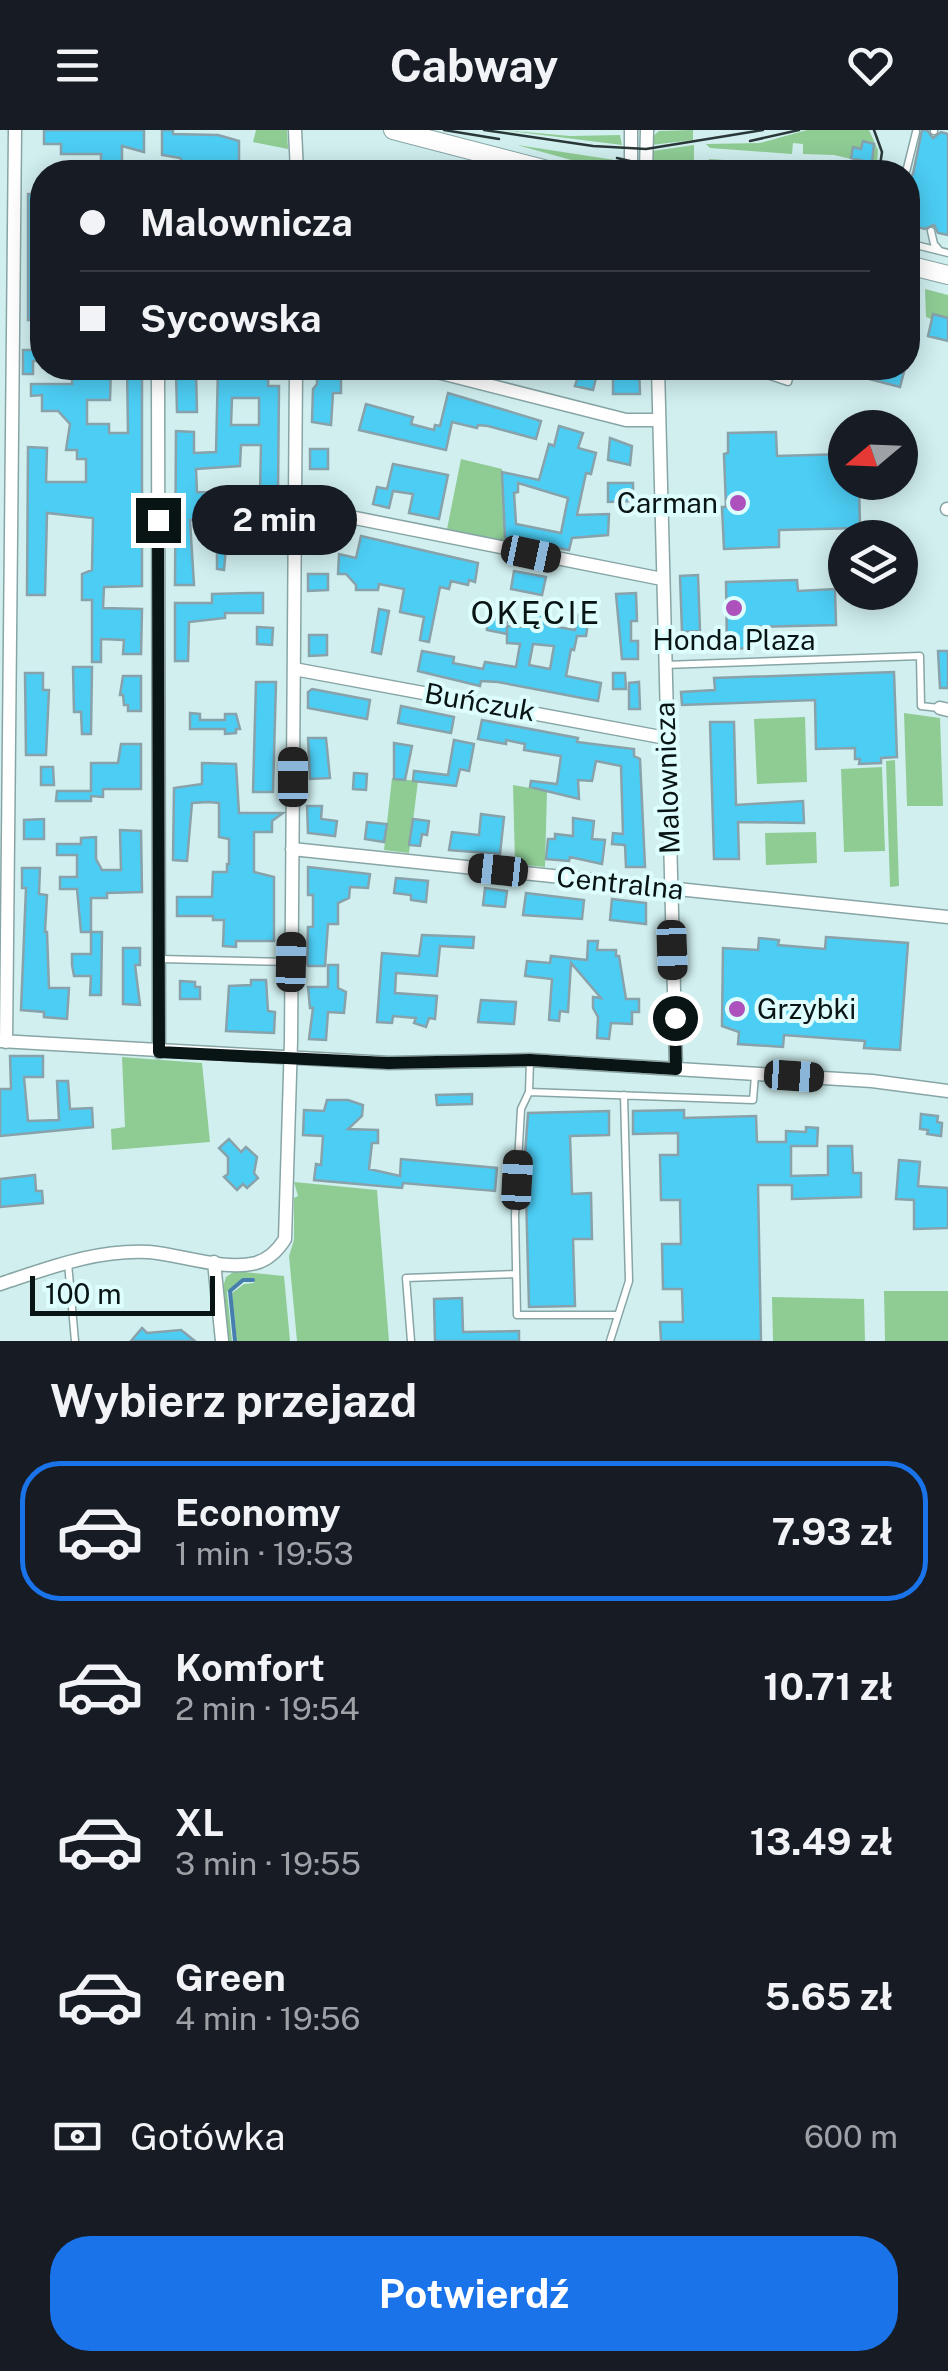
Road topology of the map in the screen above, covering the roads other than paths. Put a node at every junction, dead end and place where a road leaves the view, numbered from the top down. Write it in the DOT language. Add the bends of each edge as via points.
graph roads {
  1 [pos="16,130"];
  2 [pos="393,130"];
  3 [pos="630,130"];
  4 [pos="647,130"];
  5 [pos="916,132"];
  6 [pos="298,134"];
  7 [pos="297,160"];
  8 [pos="488,160"];
  9 [pos="631,160"];
  10 [pos="646,160"];
  11 [pos="909,160"];
  12 [pos="931,230"];
  13 [pos="944,252"];
  14 [pos="7,256"];
  15 [pos="920,268"];
  16 [pos="948,275"];
  17 [pos="158,380"];
  18 [pos="296,380"];
  19 [pos="468,380"];
  20 [pos="658,380"];
  21 [pos="658,420"];
  22 [pos="294,506"];
  23 [pos="662,579"];
  24 [pos="663,665"];
  25 [pos="294,668"];
  26 [pos="944,709"];
  27 [pos="666,738"];
  28 [pos="292,849"];
  29 [pos="670,888"];
  30 [pos="948,917"];
  31 [pos="158,959"];
  32 [pos="291,962"];
  33 [pos="3,1041"];
  34 [pos="159,1052"];
  35 [pos="291,1059"];
  36 [pos="530,1060"];
  37 [pos="676,1069"];
  38 [pos="755,1074"];
  39 [pos="948,1091"];
  40 [pos="529,1092"];
  41 [pos="624,1095"];
  42 [pos="68,1261"];
  43 [pos="214,1262"];
  44 [pos="516,1274"];
  45 [pos="0,1284"];
  46 [pos="617,1315"];
  47 [pos="75,1341"];
  48 [pos="222,1341"];
  49 [pos="411,1341"];
  50 [pos="610,1341"];
  1 -- 14 [label="street"];
  2 -- 8 [label="main road"];
  3 -- 9 [label="street"];
  4 -- 10 [label="street"];
  5 -- 11 [label="lane"];
  6 -- 7 [label="street"];
  12 -- 13 [label="lane"];
  14 -- 33 [label="street"];
  15 -- 16 [label="main road"];
  17 -- 31 [label="street"];
  18 -- 22 [label="street"];
  19 -- 21 [label="street" via="626,420"];
  20 -- 21 [label="street, Malownicza"];
  21 -- 23 [label="street, Malownicza"];
  22 -- 23 [label="street"];
  22 -- 25 [label="street"];
  23 -- 24 [label="street, Malownicza"];
  24 -- 26 [label="lane" via="920,656 922,706"];
  24 -- 27 [label="street, Malownicza"];
  25 -- 27 [label="street, Buńczuk"];
  25 -- 28 [label="street"];
  27 -- 29 [label="street, Malownicza"];
  28 -- 29 [label="street, Centralna"];
  28 -- 32 [label="street"];
  29 -- 30 [label="street, Centralna"];
  29 -- 37 [label="street, Malownicza"];
  31 -- 32 [label="lane"];
  31 -- 34 [label="street"];
  32 -- 35 [label="street"];
  33 -- 34 [label="street"];
  34 -- 35 [label="street"];
  35 -- 36 [label="street"];
  35 -- 43 [label="street" via="284,1239 260,1262"];
  36 -- 37 [label="street"];
  36 -- 40 [label="lane"];
  37 -- 38 [label="street"];
  38 -- 39 [label="street"];
  38 -- 41 [label="lane" via="754,1100"];
  40 -- 41 [label="lane"];
  40 -- 44 [label="lane" via="521,1109"];
  41 -- 46 [label="lane" via="629,1281"];
  42 -- 43 [label="street" via="143,1252"];
  42 -- 45 [label="street"];
  42 -- 47 [label="lane"];
  43 -- 48 [label="street"];
  44 -- 46 [label="lane" via="517,1315"];
  44 -- 49 [label="lane" via="406,1278"];
  46 -- 50 [label="lane"];
}
